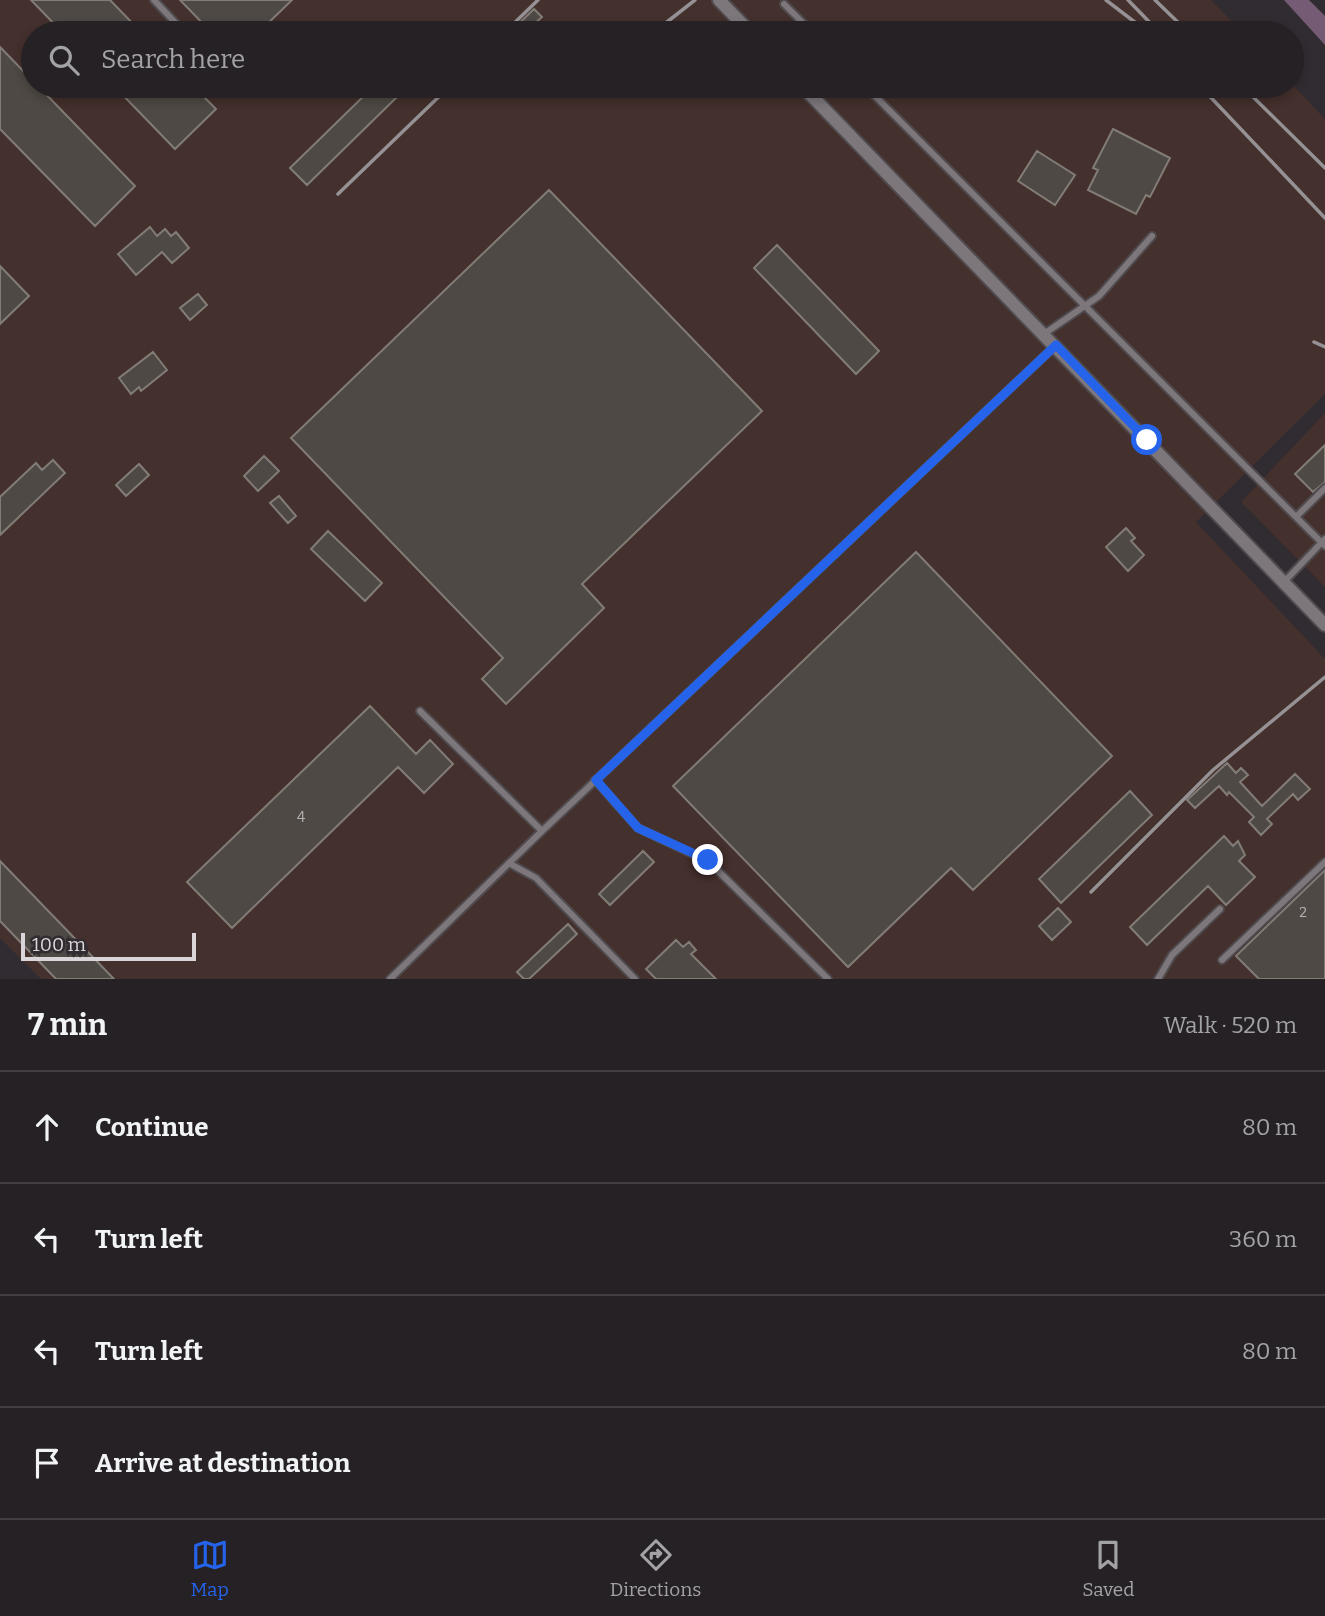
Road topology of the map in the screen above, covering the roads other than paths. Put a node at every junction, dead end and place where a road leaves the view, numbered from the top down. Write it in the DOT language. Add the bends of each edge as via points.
graph roads {
  1 [pos="154,0"];
  2 [pos="719,0"];
  3 [pos="784,4"];
  4 [pos="174,21"];
  5 [pos="739,21"];
  6 [pos="801,21"];
  7 [pos="814,98"];
  8 [pos="877,98"];
  9 [pos="1152,236"];
  10 [pos="1085,307"];
  11 [pos="1044,334"];
  12 [pos="1056,345"];
  13 [pos="1325,488"];
  14 [pos="1296,517"];
  15 [pos="1324,542"];
  16 [pos="1284,582"];
  17 [pos="1325,625"];
  18 [pos="420,711"];
  19 [pos="596,780"];
  20 [pos="542,831"];
  21 [pos="1325,862"];
  22 [pos="509,863"];
  23 [pos="1220,909"];
  24 [pos="1222,960"];
  25 [pos="390,979"];
  26 [pos="635,979"];
  27 [pos="828,979"];
  28 [pos="1158,979"];
  1 -- 4 [label="lane"];
  2 -- 5 [label="street"];
  3 -- 6 [label="lane"];
  7 -- 11 [label="street"];
  8 -- 10 [label="lane"];
  9 -- 10 [label="lane"];
  10 -- 11 [label="lane"];
  10 -- 14 [label="lane"];
  11 -- 12 [label="street"];
  12 -- 16 [label="street"];
  12 -- 19 [label="lane"];
  13 -- 14 [label="lane"];
  14 -- 15 [label="lane"];
  15 -- 16 [label="lane"];
  16 -- 17 [label="street"];
  18 -- 20 [label="lane"];
  19 -- 20 [label="lane"];
  19 -- 27 [label="lane" via="638,828 708,860"];
  20 -- 22 [label="lane"];
  21 -- 24 [label="lane"];
  22 -- 25 [label="lane"];
  22 -- 26 [label="lane" via="536,878"];
  23 -- 28 [label="lane" via="1172,955"];
}
